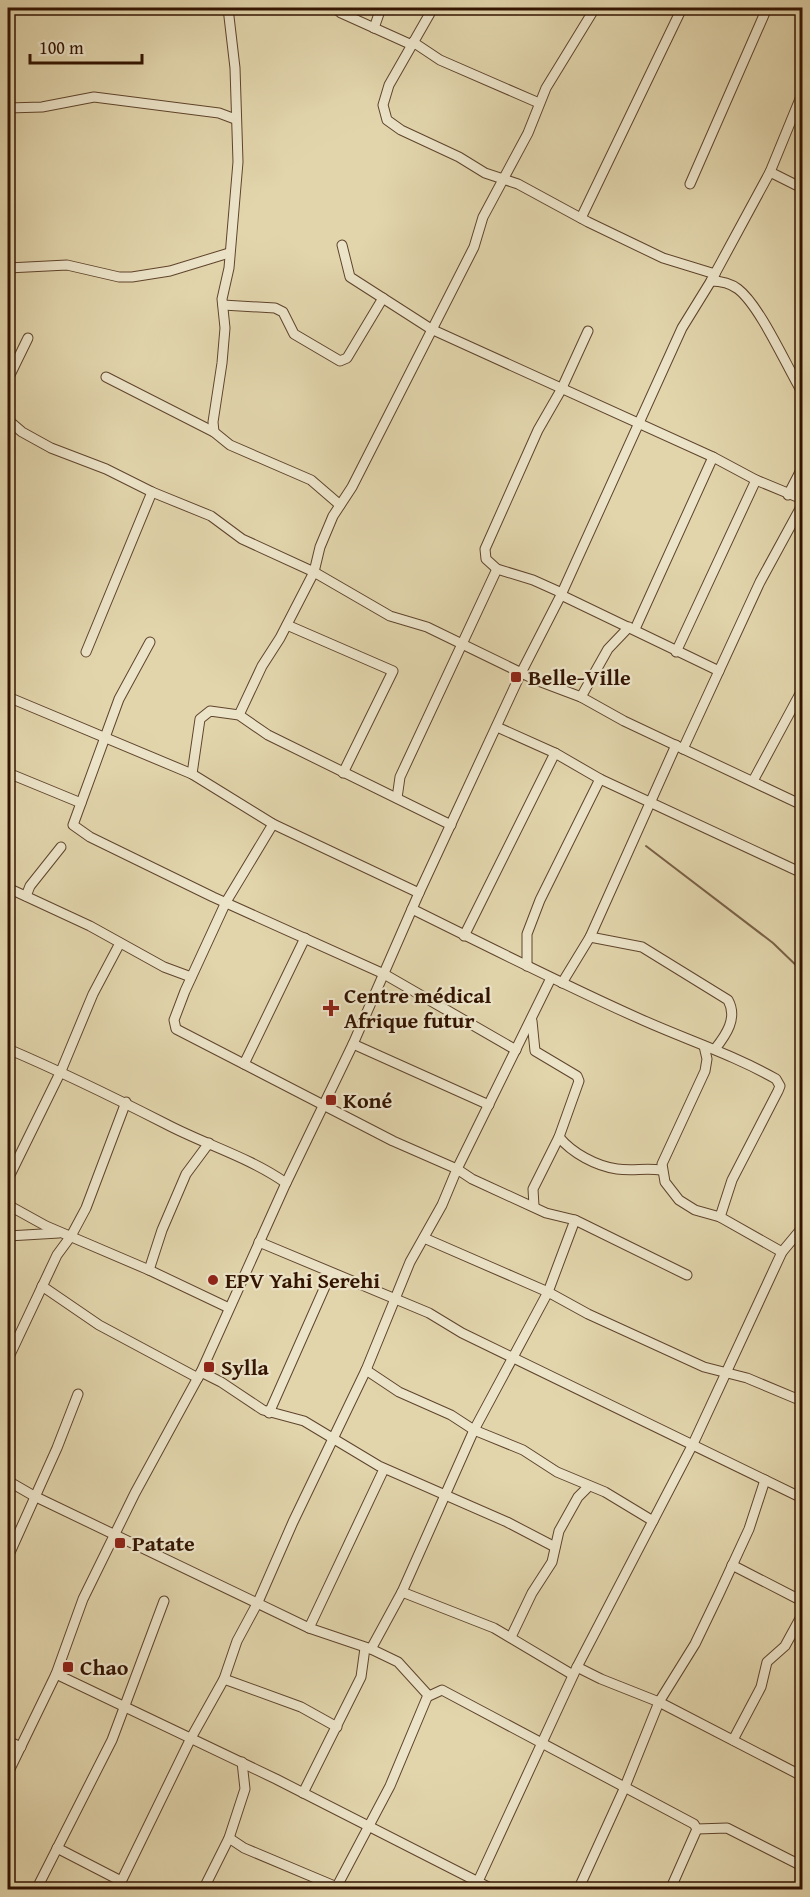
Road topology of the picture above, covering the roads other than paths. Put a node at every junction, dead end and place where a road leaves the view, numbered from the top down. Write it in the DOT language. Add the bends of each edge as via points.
graph roads {
  1 [pos="228,8"];
  2 [pos="335,8"];
  3 [pos="381,8"];
  4 [pos="433,8"];
  5 [pos="595,8"];
  6 [pos="682,8"];
  7 [pos="767,8"];
  8 [pos="374,28"];
  9 [pos="412,43"];
  10 [pos="802,94"];
  11 [pos="539,103"];
  12 [pos="8,108"];
  13 [pos="799,109"];
  14 [pos="236,119"];
  15 [pos="770,172"];
  16 [pos="503,179"];
  17 [pos="690,184"];
  18 [pos="802,188"];
  19 [pos="581,218"];
  20 [pos="342,245"];
  21 [pos="230,253"];
  22 [pos="8,268"];
  23 [pos="713,278"];
  24 [pos="383,298"];
  25 [pos="223,305"];
  26 [pos="431,329"];
  27 [pos="588,331"];
  28 [pos="28,338"];
  29 [pos="106,376"];
  30 [pos="8,379"];
  31 [pos="561,390"];
  32 [pos="802,392"];
  33 [pos="8,420"];
  34 [pos="638,423"];
  35 [pos="214,432"];
  36 [pos="712,457"];
  37 [pos="802,468"];
  38 [pos="756,480"];
  39 [pos="152,492"];
  40 [pos="788,495"];
  41 [pos="802,499"];
  42 [pos="340,505"];
  43 [pos="802,505"];
  44 [pos="497,569"];
  45 [pos="314,572"];
  46 [pos="561,594"];
  47 [pos="287,625"];
  48 [pos="632,628"];
  49 [pos="150,642"];
  50 [pos="464,643"];
  51 [pos="86,652"];
  52 [pos="676,652"];
  53 [pos="719,671"];
  54 [pos="521,673"];
  55 [pos="802,690"];
  56 [pos="8,697"];
  57 [pos="581,697"];
  58 [pos="239,715"];
  59 [pos="496,726"];
  60 [pos="105,736"];
  61 [pos="680,747"];
  62 [pos="555,753"];
  63 [pos="8,773"];
  64 [pos="343,773"];
  65 [pos="192,774"];
  66 [pos="600,779"];
  67 [pos="753,782"];
  68 [pos="398,798"];
  69 [pos="650,801"];
  70 [pos="81,802"];
  71 [pos="802,805"];
  72 [pos="273,824"];
  73 [pos="451,825"];
  74 [pos="61,847"];
  75 [pos="801,868"];
  76 [pos="8,888"];
  77 [pos="419,893"];
  78 [pos="26,896"];
  79 [pos="226,902"];
  80 [pos="412,909"];
  81 [pos="464,936"];
  82 [pos="590,937"];
  83 [pos="305,938"];
  84 [pos="120,943"];
  85 [pos="527,966"];
  86 [pos="384,974"];
  87 [pos="191,977"];
  88 [pos="551,978"];
  89 [pos="562,983"];
  90 [pos="532,1019"];
  91 [pos="353,1044"];
  92 [pos="704,1046"];
  93 [pos="8,1049"];
  94 [pos="715,1049"];
  95 [pos="516,1050"];
  96 [pos="244,1064"];
  97 [pos="62,1071"];
  98 [pos="126,1102"];
  99 [pos="324,1105"];
  100 [pos="489,1105"];
  101 [pos="559,1137"];
  102 [pos="209,1143"];
  103 [pos="457,1169"];
  104 [pos="661,1170"];
  105 [pos="8,1179"];
  106 [pos="286,1183"];
  107 [pos="8,1205"];
  108 [pos="534,1206"];
  109 [pos="720,1217"];
  110 [pos="575,1220"];
  111 [pos="802,1228"];
  112 [pos="68,1235"];
  113 [pos="8,1236"];
  114 [pos="424,1238"];
  115 [pos="259,1242"];
  116 [pos="782,1252"];
  117 [pos="149,1270"];
  118 [pos="331,1273"];
  119 [pos="687,1275"];
  120 [pos="42,1286"];
  121 [pos="548,1292"];
  122 [pos="396,1301"];
  123 [pos="229,1308"];
  124 [pos="513,1357"];
  125 [pos="8,1359"];
  126 [pos="366,1370"];
  127 [pos="727,1374"];
  128 [pos="200,1375"];
  129 [pos="78,1394"];
  130 [pos="802,1401"];
  131 [pos="269,1413"];
  132 [pos="474,1430"];
  133 [pos="333,1437"];
  134 [pos="693,1444"];
  135 [pos="384,1469"];
  136 [pos="765,1480"];
  137 [pos="8,1481"];
  138 [pos="589,1486"];
  139 [pos="34,1496"];
  140 [pos="445,1496"];
  141 [pos="802,1498"];
  142 [pos="653,1521"];
  143 [pos="115,1535"];
  144 [pos="555,1547"];
  145 [pos="8,1557"];
  146 [pos="732,1565"];
  147 [pos="402,1592"];
  148 [pos="164,1600"];
  149 [pos="802,1601"];
  150 [pos="258,1602"];
  151 [pos="802,1615"];
  152 [pos="309,1628"];
  153 [pos="511,1637"];
  154 [pos="368,1648"];
  155 [pos="575,1671"];
  156 [pos="56,1674"];
  157 [pos="224,1679"];
  158 [pos="429,1696"];
  159 [pos="659,1702"];
  160 [pos="125,1709"];
  161 [pos="337,1727"];
  162 [pos="190,1738"];
  163 [pos="733,1740"];
  164 [pos="8,1741"];
  165 [pos="541,1744"];
  166 [pos="21,1747"];
  167 [pos="242,1762"];
  168 [pos="8,1773"];
  169 [pos="802,1776"];
  170 [pos="624,1789"];
  171 [pos="303,1793"];
  172 [pos="367,1827"];
  173 [pos="697,1829"];
  174 [pos="229,1838"];
  175 [pos="57,1848"];
  176 [pos="802,1866"];
  177 [pos="119,1885"];
  178 [pos="476,1885"];
  179 [pos="338,1888"];
  180 [pos="36,1890"];
  181 [pos="203,1890"];
  182 [pos="494,1890"];
  183 [pos="578,1890"];
  184 [pos="670,1890"];
  1 -- 14 [label="street"];
  2 -- 8 [label="street"];
  3 -- 8 [label="street"];
  4 -- 9 [label="street"];
  5 -- 11 [label="street"];
  6 -- 19 [label="street"];
  7 -- 17 [label="street"];
  8 -- 9 [label="street"];
  9 -- 11 [label="street" via="440,60"];
  9 -- 16 [label="street" via="389,85 383,105 387,120 400,130"];
  10 -- 13 [label="street"];
  11 -- 16 [label="street"];
  12 -- 14 [label="street" via="42,107 94,97 219,113"];
  13 -- 15 [label="street"];
  14 -- 21 [label="street" via="238,162"];
  15 -- 18 [label="street"];
  15 -- 23 [label="street"];
  16 -- 19 [label="street"];
  16 -- 26 [label="street" via="483,217 474,247"];
  19 -- 23 [label="street"];
  20 -- 24 [label="street" via="350,277"];
  21 -- 22 [label="street" via="171,271 132,277 67,265"];
  21 -- 25 [label="street"];
  23 -- 32 [label="street" via="731,284 745,295"];
  23 -- 34 [label="street" via="682,328"];
  24 -- 25 [label="street" via="347,358 340,361 294,334 283,312"];
  24 -- 26 [label="street"];
  25 -- 35 [label="street" via="224,347"];
  26 -- 31 [label="street"];
  26 -- 42 [label="street"];
  27 -- 31 [label="street"];
  28 -- 30 [label="street"];
  29 -- 35 [label="street"];
  31 -- 34 [label="street"];
  31 -- 44 [label="street" via="487,540 486,559"];
  33 -- 39 [label="street" via="51,448"];
  34 -- 36 [label="street"];
  34 -- 46 [label="street"];
  35 -- 42 [label="street" via="230,445 311,480"];
  36 -- 38 [label="street"];
  36 -- 48 [label="street"];
  37 -- 40 [label="street"];
  38 -- 40 [label="street"];
  38 -- 52 [label="street"];
  39 -- 45 [label="street" via="211,516 242,539"];
  39 -- 51 [label="street"];
  40 -- 41 [label="street"];
  42 -- 45 [label="street" via="325,534"];
  43 -- 53 [label="street" via="760,582"];
  44 -- 46 [label="street"];
  44 -- 50 [label="street"];
  45 -- 47 [label="street"];
  45 -- 50 [label="street" via="390,616"];
  46 -- 48 [label="street"];
  46 -- 54 [label="street"];
  47 -- 58 [label="street"];
  47 -- 64 [label="street" via="393,671"];
  48 -- 52 [label="street"];
  48 -- 57 [label="street" via="608,649"];
  49 -- 60 [label="street" via="127,681"];
  50 -- 54 [label="street"];
  50 -- 68 [label="street" via="400,777"];
  52 -- 53 [label="street"];
  53 -- 61 [label="street"];
  54 -- 57 [label="street"];
  54 -- 59 [label="street"];
  55 -- 67 [label="street"];
  56 -- 60 [label="street"];
  57 -- 61 [label="street"];
  58 -- 64 [label="street" via="268,735"];
  58 -- 65 [label="street" via="210,711 200,719"];
  59 -- 62 [label="street"];
  59 -- 73 [label="street"];
  60 -- 65 [label="street"];
  60 -- 70 [label="street"];
  61 -- 67 [label="street"];
  61 -- 69 [label="street"];
  62 -- 66 [label="street"];
  62 -- 81 [label="street"];
  63 -- 70 [label="street"];
  64 -- 68 [label="street"];
  65 -- 72 [label="street"];
  66 -- 69 [label="street"];
  66 -- 85 [label="street" via="526,934"];
  67 -- 71 [label="street"];
  68 -- 73 [label="street"];
  69 -- 75 [label="street" via="745,848"];
  69 -- 82 [label="street"];
  70 -- 79 [label="street" via="73,825 90,837"];
  72 -- 77 [label="street"];
  72 -- 79 [label="street"];
  73 -- 77 [label="street"];
  74 -- 78 [label="street"];
  76 -- 78 [label="street"];
  77 -- 80 [label="street"];
  78 -- 84 [label="street"];
  79 -- 83 [label="street"];
  79 -- 87 [label="street"];
  80 -- 81 [label="street"];
  80 -- 86 [label="street"];
  81 -- 85 [label="street"];
  82 -- 89 [label="street"];
  82 -- 94 [label="street" via="642,947 728,1000 733,1015"];
  83 -- 86 [label="street"];
  83 -- 96 [label="street"];
  84 -- 87 [label="street"];
  84 -- 97 [label="street" via="82,1015"];
  85 -- 88 [label="street"];
  86 -- 91 [label="street"];
  86 -- 95 [label="street"];
  87 -- 96 [label="street" via="174,1020 176,1029"];
  88 -- 89 [label="street"];
  88 -- 90 [label="street"];
  89 -- 92 [label="street"];
  90 -- 95 [label="street"];
  90 -- 101 [label="street" via="536,1051 579,1078"];
  91 -- 99 [label="street"];
  91 -- 100 [label="street"];
  92 -- 94 [label="street"];
  92 -- 104 [label="street" via="705,1071"];
  93 -- 97 [label="street"];
  94 -- 109 [label="street" via="776,1079 780,1086 732,1180"];
  95 -- 100 [label="street"];
  96 -- 99 [label="street"];
  97 -- 98 [label="street"];
  97 -- 105 [label="street"];
  98 -- 102 [label="street"];
  98 -- 112 [label="street" via="86,1208"];
  99 -- 103 [label="street"];
  99 -- 106 [label="street"];
  100 -- 103 [label="street"];
  101 -- 104 [label="street" via="572,1149 605,1166"];
  101 -- 108 [label="street" via="533,1189"];
  102 -- 106 [label="street" via="253,1161"];
  102 -- 117 [label="street" via="186,1174"];
  103 -- 108 [label="street"];
  103 -- 114 [label="street"];
  104 -- 109 [label="street" via="679,1200 705,1215"];
  106 -- 115 [label="street"];
  107 -- 112 [label="street"];
  108 -- 110 [label="street"];
  109 -- 116 [label="street"];
  110 -- 119 [label="street"];
  110 -- 121 [label="street"];
  111 -- 116 [label="street"];
  112 -- 113 [label="street"];
  112 -- 117 [label="street"];
  112 -- 120 [label="street"];
  114 -- 121 [label="street"];
  114 -- 122 [label="street" via="410,1262"];
  115 -- 118 [label="street"];
  115 -- 123 [label="street"];
  116 -- 127 [label="street"];
  117 -- 123 [label="street"];
  118 -- 122 [label="street"];
  118 -- 131 [label="street"];
  120 -- 125 [label="street"];
  120 -- 128 [label="street" via="99,1325"];
  121 -- 124 [label="street"];
  121 -- 127 [label="street" via="670,1352"];
  122 -- 124 [label="street" via="429,1313"];
  122 -- 126 [label="street"];
  123 -- 128 [label="street"];
  124 -- 132 [label="street"];
  124 -- 134 [label="street"];
  126 -- 132 [label="street" via="399,1392"];
  126 -- 133 [label="street"];
  127 -- 130 [label="street" via="747,1378"];
  127 -- 134 [label="street"];
  128 -- 131 [label="street"];
  128 -- 143 [label="street"];
  129 -- 139 [label="street"];
  131 -- 133 [label="street" via="296,1417"];
  132 -- 138 [label="street" via="523,1450 557,1472"];
  132 -- 140 [label="street"];
  133 -- 135 [label="street"];
  133 -- 150 [label="street"];
  134 -- 136 [label="street"];
  134 -- 142 [label="street"];
  135 -- 140 [label="street"];
  135 -- 152 [label="street"];
  136 -- 141 [label="street"];
  136 -- 146 [label="street"];
  137 -- 139 [label="street"];
  138 -- 142 [label="street"];
  138 -- 144 [label="street" via="578,1497"];
  139 -- 143 [label="street"];
  139 -- 145 [label="street"];
  140 -- 144 [label="street"];
  140 -- 147 [label="street"];
  142 -- 155 [label="street"];
  143 -- 150 [label="street"];
  143 -- 156 [label="street" via="83,1599"];
  144 -- 153 [label="street" via="549,1569 532,1593"];
  146 -- 149 [label="street"];
  146 -- 159 [label="street" via="695,1644"];
  147 -- 153 [label="street"];
  147 -- 154 [label="street"];
  148 -- 160 [label="street"];
  150 -- 152 [label="street"];
  150 -- 157 [label="street" via="237,1641"];
  151 -- 163 [label="street" via="785,1646 767,1662 761,1687"];
  152 -- 154 [label="street"];
  153 -- 155 [label="street"];
  154 -- 158 [label="street" via="402,1665"];
  154 -- 161 [label="street" via="361,1677"];
  155 -- 159 [label="street"];
  155 -- 165 [label="street"];
  156 -- 160 [label="street"];
  156 -- 166 [label="street"];
  157 -- 161 [label="street" via="301,1707"];
  157 -- 162 [label="street"];
  158 -- 165 [label="street" via="442,1690"];
  158 -- 172 [label="street"];
  159 -- 163 [label="street"];
  159 -- 170 [label="street"];
  160 -- 162 [label="street"];
  160 -- 175 [label="street"];
  161 -- 171 [label="street"];
  162 -- 167 [label="street"];
  162 -- 177 [label="street"];
  163 -- 169 [label="street"];
  164 -- 166 [label="street"];
  165 -- 170 [label="street"];
  165 -- 178 [label="street"];
  166 -- 168 [label="street"];
  167 -- 171 [label="street"];
  167 -- 174 [label="street" via="245,1789"];
  170 -- 173 [label="street"];
  170 -- 183 [label="street"];
  171 -- 172 [label="street"];
  172 -- 178 [label="street"];
  172 -- 179 [label="street"];
  173 -- 176 [label="street" via="727,1828"];
  173 -- 184 [label="street"];
  174 -- 179 [label="street"];
  174 -- 181 [label="street"];
  175 -- 177 [label="street"];
  175 -- 180 [label="street"];
  178 -- 182 [label="street"];
}
